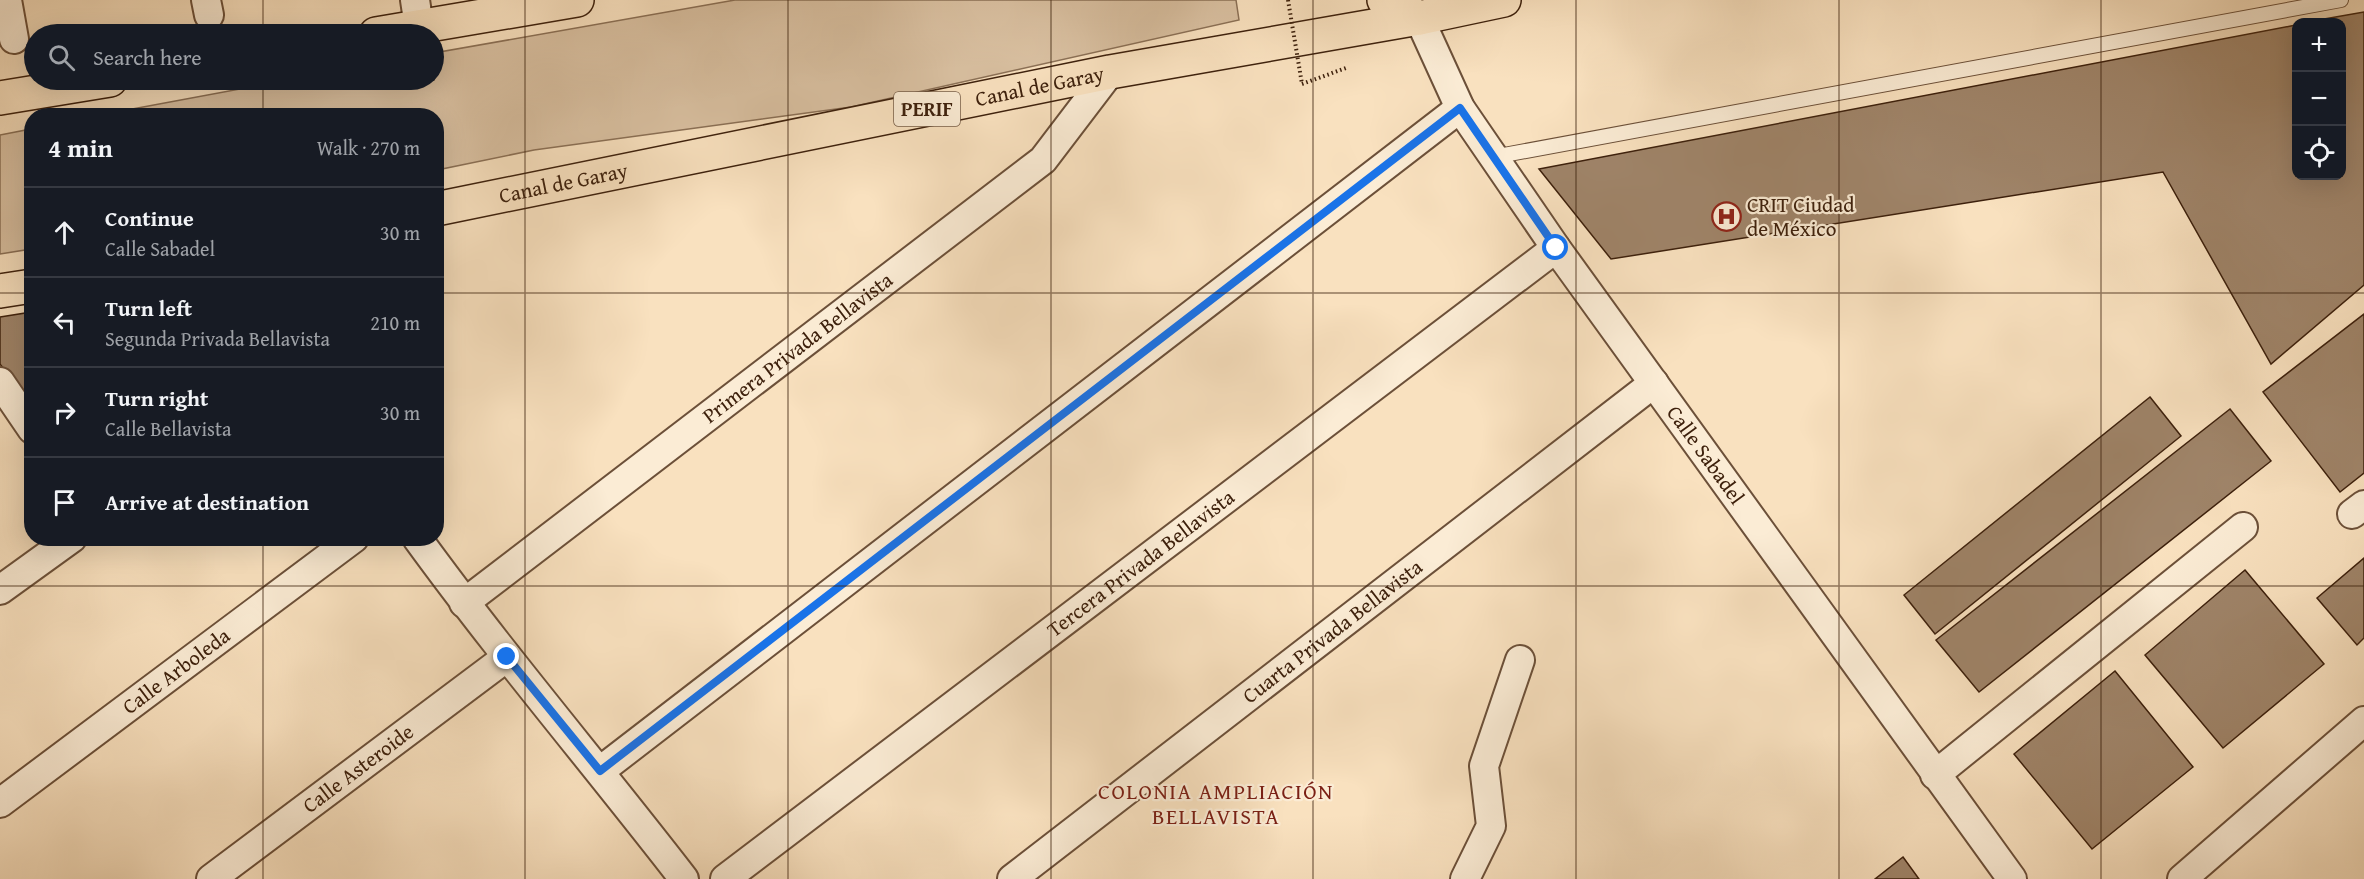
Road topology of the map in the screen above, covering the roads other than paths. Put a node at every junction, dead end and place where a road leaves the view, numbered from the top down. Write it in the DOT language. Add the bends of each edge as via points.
graph roads {
  1 [pos="7,0"];
  2 [pos="578,0"];
  3 [pos="1384,0"];
  4 [pos="1504,0"];
  5 [pos="2341,0"];
  6 [pos="417,14"];
  7 [pos="1419,18"];
  8 [pos="396,24"];
  9 [pos="14,39"];
  10 [pos="1110,72"];
  11 [pos="49,90"];
  12 [pos="0,98"];
  13 [pos="1460,108"];
  14 [pos="1493,157"];
  15 [pos="444,207"];
  16 [pos="1556,248"];
  17 [pos="24,287"];
  18 [pos="0,291"];
  19 [pos="0,382"];
  20 [pos="1654,383"];
  21 [pos="24,417"];
  22 [pos="2243,526"];
  23 [pos="61,546"];
  24 [pos="343,546"];
  25 [pos="423,546"];
  26 [pos="0,590"];
  27 [pos="464,603"];
  28 [pos="507,657"];
  29 [pos="1520,660"];
  30 [pos="2364,721"];
  31 [pos="600,771"];
  32 [pos="1935,775"];
  33 [pos="0,804"];
  34 [pos="211,879"];
  35 [pos="684,879"];
  36 [pos="725,879"];
  37 [pos="1012,879"];
  38 [pos="1466,879"];
  39 [pos="2012,879"];
  40 [pos="2182,879"];
  1 -- 9 [label="street"];
  2 -- 6 [label="main road"];
  3 -- 7 [label="main road"];
  4 -- 7 [label="main road, Canal de Garay / PERIF"];
  5 -- 14 [label="lane"];
  6 -- 8 [label="main road"];
  7 -- 10 [label="main road, Canal de Garay / PERIF"];
  7 -- 13 [label="street, Calle Sabadel"];
  10 -- 15 [label="main road, Canal de Garay / PERIF"];
  10 -- 27 [label="street, Primera Privada Bellavista" via="1043,160"];
  11 -- 12 [label="main road"];
  13 -- 14 [label="street, Calle Sabadel"];
  13 -- 31 [label="street"];
  14 -- 16 [label="street, Calle Sabadel"];
  16 -- 20 [label="street, Calle Sabadel"];
  16 -- 36 [label="street, Tercera Privada Bellavista"];
  17 -- 18 [label="main road"];
  19 -- 21 [label="street"];
  20 -- 32 [label="street, Calle Sabadel"];
  20 -- 37 [label="street, Cuarta Privada Bellavista"];
  22 -- 32 [label="street"];
  23 -- 26 [label="street"];
  24 -- 33 [label="street, Calle Arboleda"];
  25 -- 27 [label="street"];
  27 -- 28 [label="street"];
  28 -- 31 [label="street"];
  28 -- 34 [label="street, Calle Asteroide"];
  29 -- 38 [label="street" via="1484,766 1491,826"];
  30 -- 40 [label="street"];
  31 -- 35 [label="street"];
  32 -- 39 [label="street, Calle Sabadel"];
}
